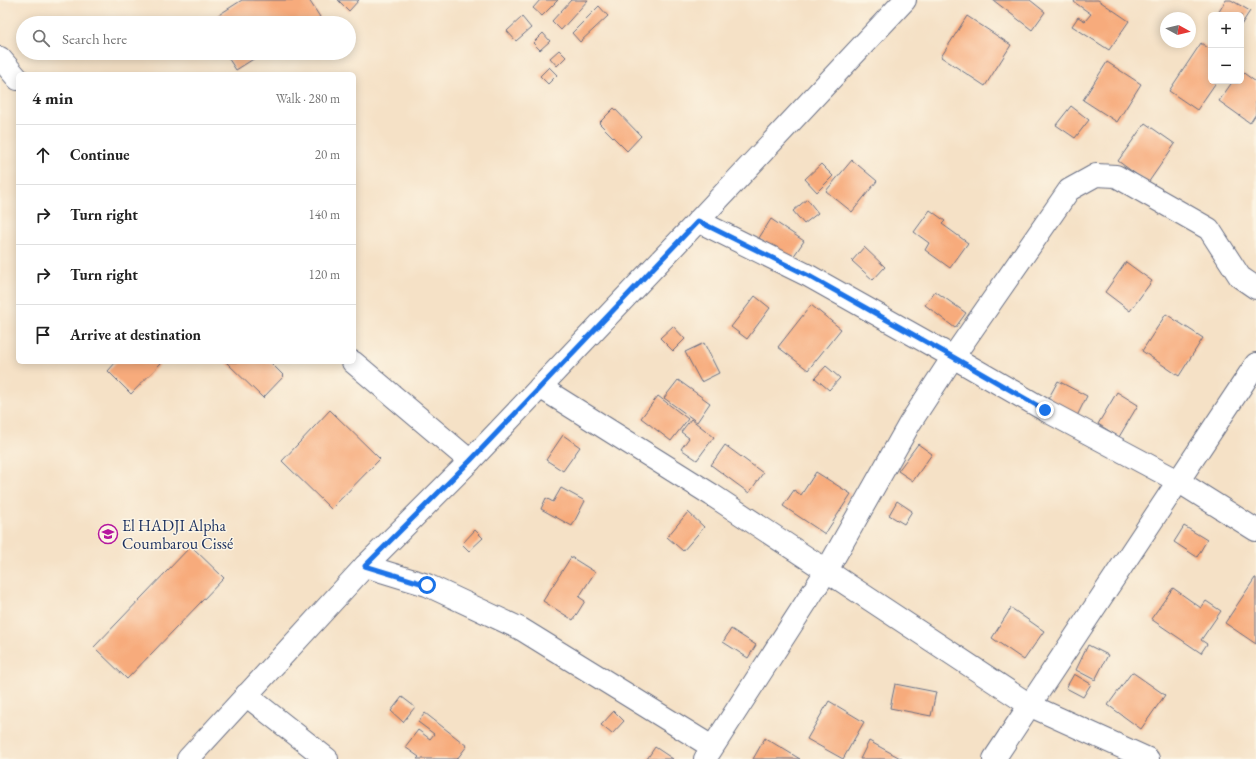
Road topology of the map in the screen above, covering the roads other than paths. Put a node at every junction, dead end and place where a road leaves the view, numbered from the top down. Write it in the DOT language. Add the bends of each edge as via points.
graph roads {
  1 [pos="905,0"];
  2 [pos="0,58"];
  3 [pos="16,76"];
  4 [pos="698,221"];
  5 [pos="1256,288"];
  6 [pos="953,357"];
  7 [pos="355,364"];
  8 [pos="1256,364"];
  9 [pos="540,387"];
  10 [pos="470,461"];
  11 [pos="1178,481"];
  12 [pos="1256,530"];
  13 [pos="365,566"];
  14 [pos="827,570"];
  15 [pos="246,695"];
  16 [pos="1031,706"];
  17 [pos="708,753"];
  18 [pos="188,759"];
  19 [pos="327,759"];
  20 [pos="994,759"];
  21 [pos="1148,759"];
  1 -- 4 [label="street"];
  2 -- 3 [label="street"];
  4 -- 6 [label="street" via="809,276"];
  4 -- 9 [label="street"];
  5 -- 6 [label="street" via="1240,277 1209,229 1116,176 1096,175 1069,190"];
  6 -- 11 [label="street" via="1045,410"];
  6 -- 14 [label="street" via="910,423"];
  7 -- 10 [label="street"];
  8 -- 11 [label="street"];
  9 -- 10 [label="street"];
  9 -- 14 [label="street"];
  10 -- 13 [label="street"];
  11 -- 12 [label="street"];
  11 -- 16 [label="street"];
  13 -- 15 [label="street"];
  13 -- 17 [label="street" via="427,585 521,629"];
  14 -- 16 [label="street"];
  14 -- 17 [label="street"];
  15 -- 18 [label="street"];
  15 -- 19 [label="street"];
  16 -- 20 [label="street"];
  16 -- 21 [label="street"];
}
